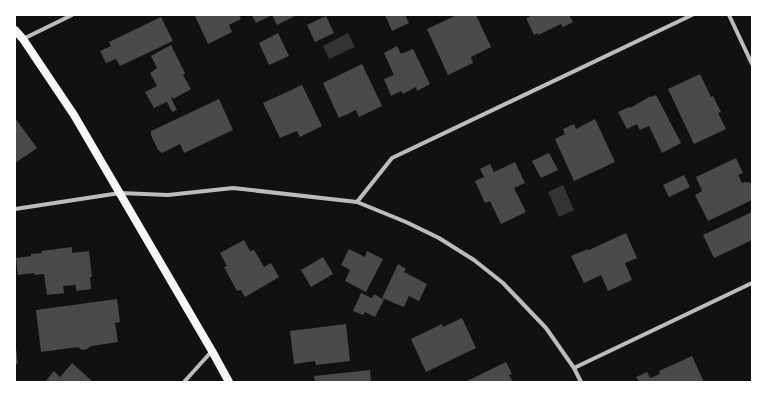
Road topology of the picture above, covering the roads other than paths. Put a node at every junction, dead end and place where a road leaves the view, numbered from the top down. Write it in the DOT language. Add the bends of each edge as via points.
graph roads {
  1 [pos="72,15"];
  2 [pos="692,15"];
  3 [pos="729,15"];
  4 [pos="15,30"];
  5 [pos="23,39"];
  6 [pos="752,64"];
  7 [pos="120,192"];
  8 [pos="357,202"];
  9 [pos="15,209"];
  10 [pos="752,283"];
  11 [pos="212,351"];
  12 [pos="574,368"];
  13 [pos="184,382"];
  14 [pos="229,382"];
  15 [pos="581,382"];
  1 -- 5 [label="street"];
  2 -- 8 [label="street" via="392,158"];
  3 -- 6 [label="street"];
  4 -- 5 [label="main road"];
  5 -- 7 [label="main road" via="74,115"];
  7 -- 8 [label="street" via="168,195 233,188"];
  7 -- 9 [label="street"];
  7 -- 11 [label="main road"];
  8 -- 12 [label="street" via="439,238 474,260 503,283 546,328"];
  10 -- 12 [label="street"];
  11 -- 13 [label="street"];
  11 -- 14 [label="main road"];
  12 -- 15 [label="street"];
}
